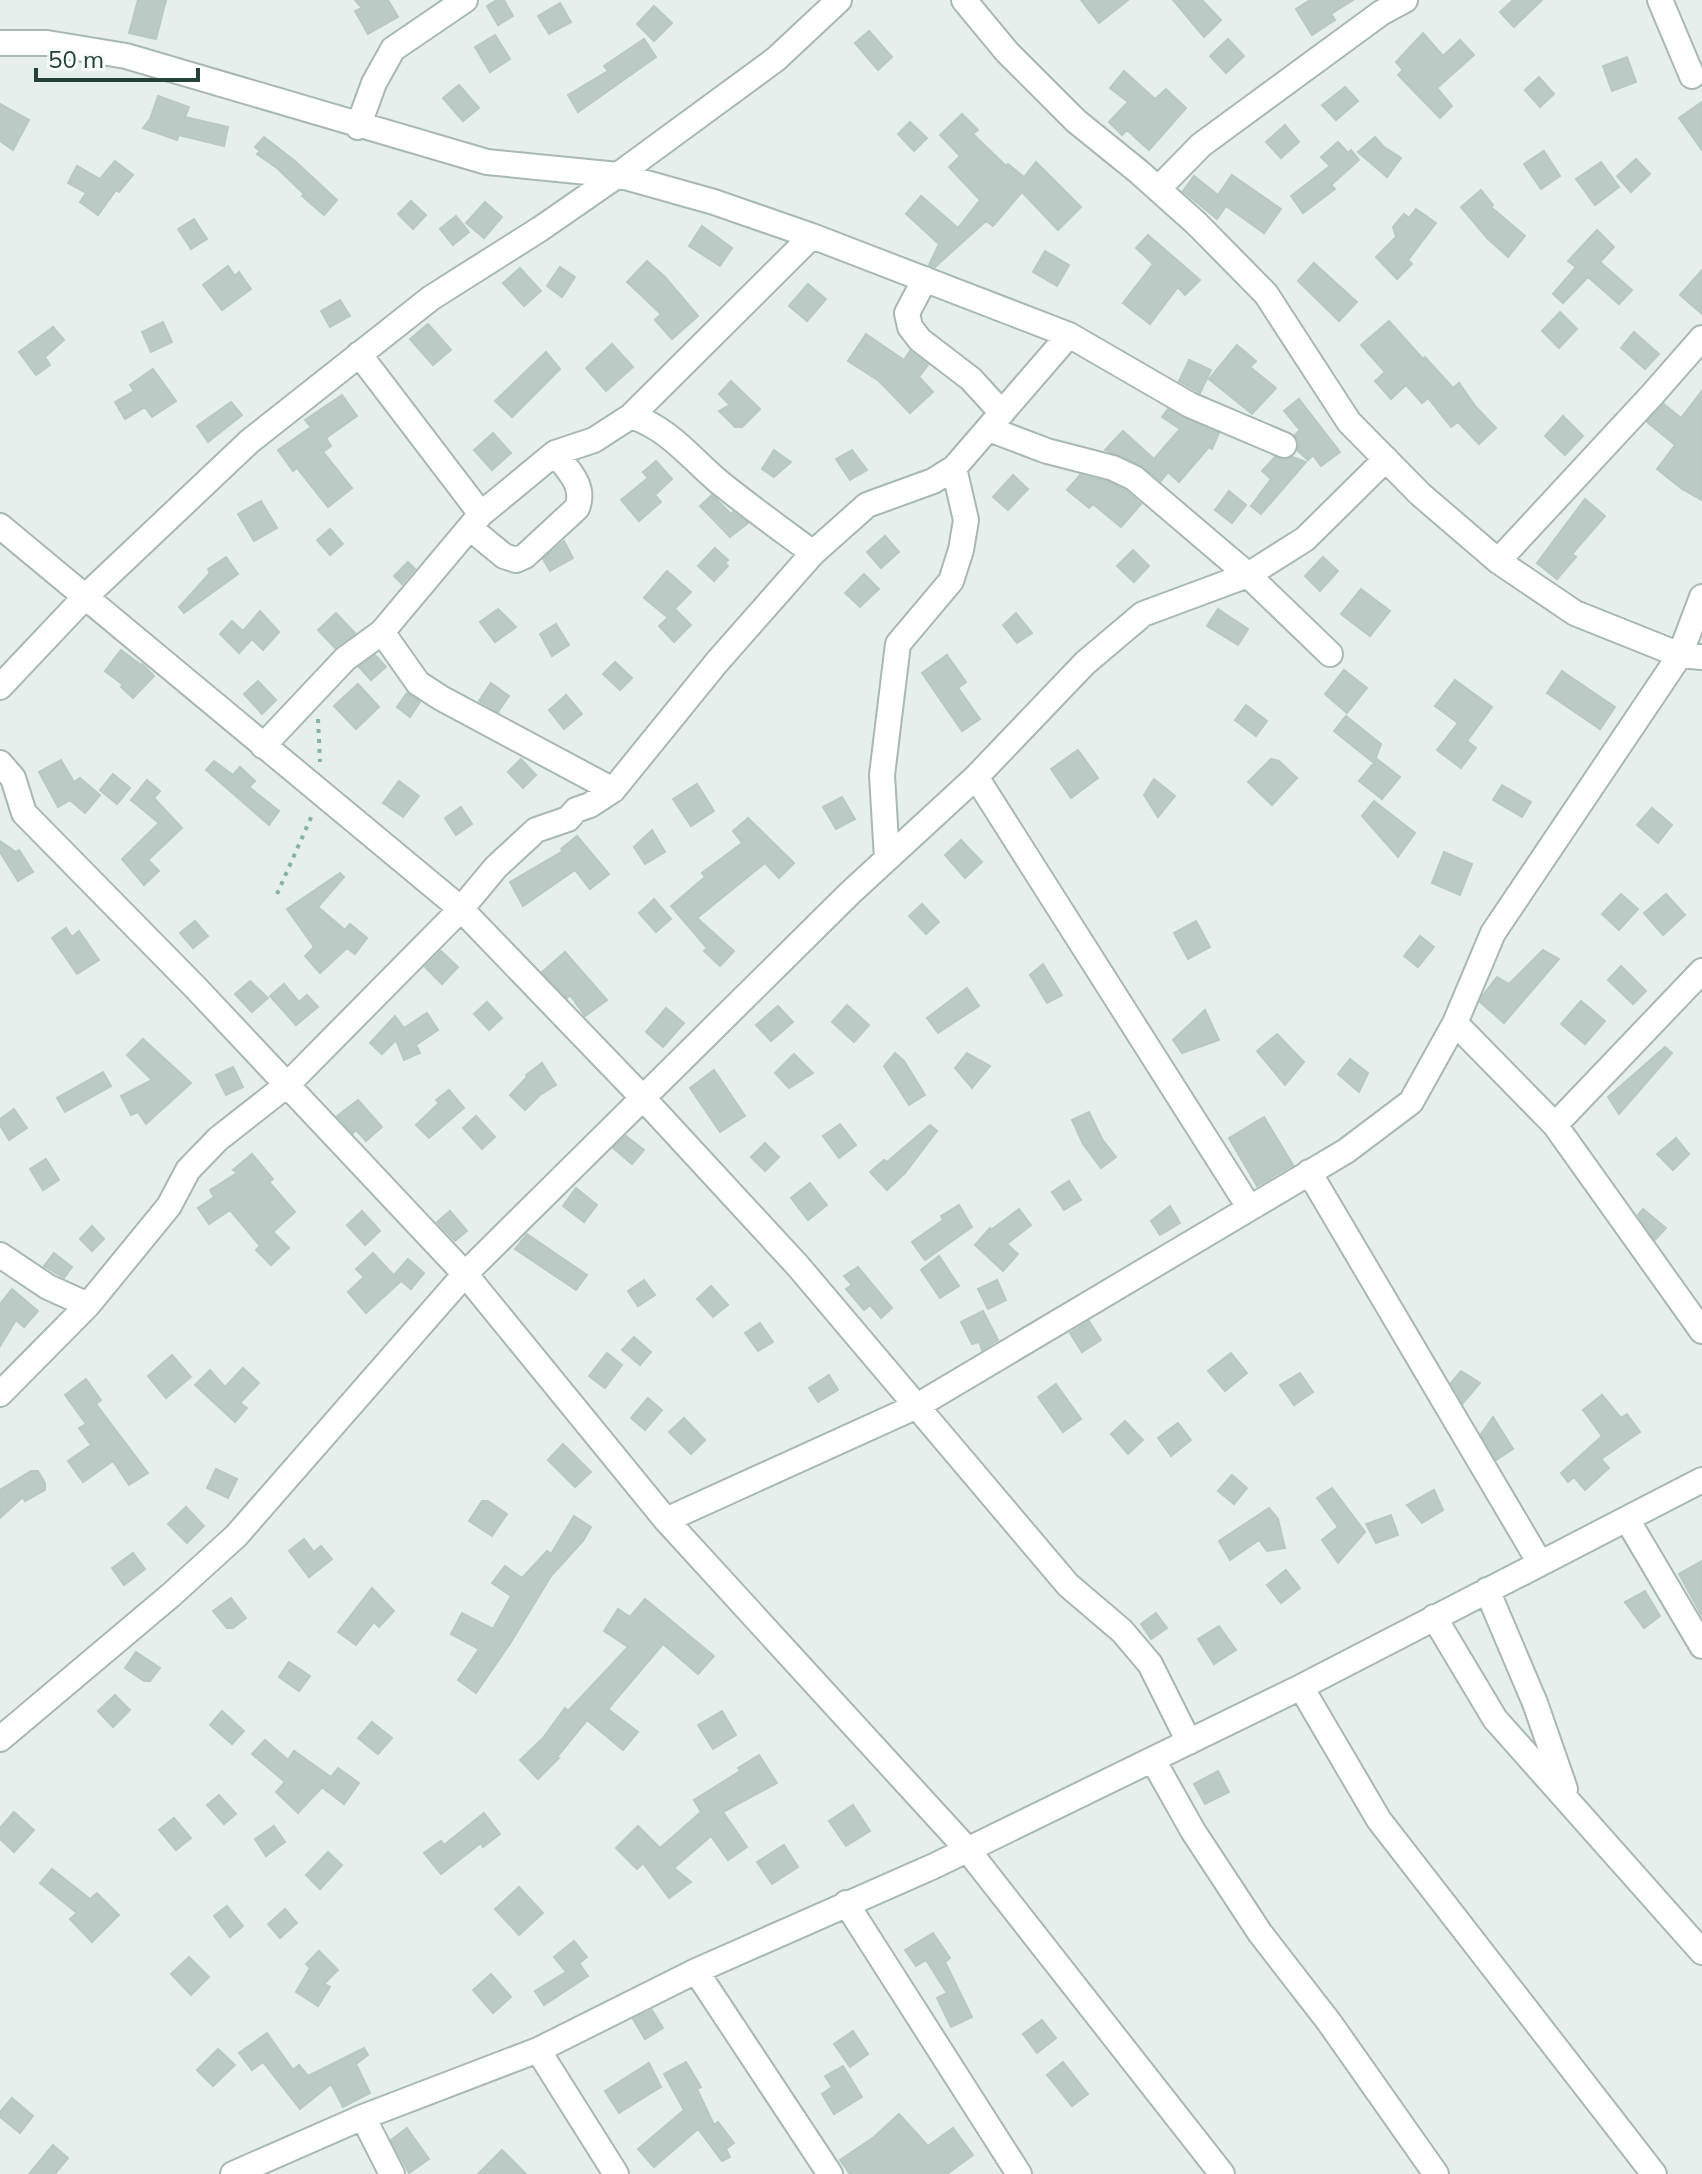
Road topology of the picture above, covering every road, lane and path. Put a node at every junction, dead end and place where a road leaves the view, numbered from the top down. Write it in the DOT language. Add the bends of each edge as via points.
graph roads {
  1 [pos="465,0"];
  2 [pos="839,0"];
  3 [pos="964,0"];
  4 [pos="1405,0"];
  5 [pos="1660,0"];
  6 [pos="1376,7"];
  7 [pos="0,43"];
  8 [pos="1692,76"];
  9 [pos="358,127"];
  10 [pos="618,175"];
  11 [pos="1158,189"];
  12 [pos="812,236"];
  13 [pos="925,279"];
  14 [pos="1069,335"];
  15 [pos="1702,338"];
  16 [pos="359,354"];
  17 [pos="631,416"];
  18 [pos="995,421"];
  19 [pos="1284,445"];
  20 [pos="555,453"];
  21 [pos="1386,459"];
  22 [pos="954,468"];
  23 [pos="475,521"];
  24 [pos="0,526"];
  25 [pos="813,553"];
  26 [pos="1498,561"];
  27 [pos="1248,575"];
  28 [pos="86,596"];
  29 [pos="1702,597"];
  30 [pos="382,632"];
  31 [pos="1330,654"];
  32 [pos="1691,656"];
  33 [pos="0,687"];
  34 [pos="263,746"];
  35 [pos="0,763"];
  36 [pos="976,777"];
  37 [pos="613,790"];
  38 [pos="887,859"];
  39 [pos="461,909"];
  40 [pos="1702,971"];
  41 [pos="1455,1023"];
  42 [pos="288,1084"];
  43 [pos="643,1098"];
  44 [pos="1555,1125"];
  45 [pos="1309,1172"];
  46 [pos="1249,1207"];
  47 [pos="0,1255"];
  48 [pos="465,1274"];
  49 [pos="88,1305"];
  50 [pos="1702,1331"];
  51 [pos="0,1394"];
  52 [pos="917,1406"];
  53 [pos="1702,1480"];
  54 [pos="666,1520"];
  55 [pos="1628,1521"];
  56 [pos="1540,1563"];
  57 [pos="1487,1590"];
  58 [pos="1434,1617"];
  59 [pos="1702,1646"];
  60 [pos="1301,1687"];
  61 [pos="0,1739"];
  62 [pos="1189,1742"];
  63 [pos="1153,1760"];
  64 [pos="1569,1801"];
  65 [pos="967,1849"];
  66 [pos="846,1903"];
  67 [pos="1702,1952"];
  68 [pos="696,1971"];
  69 [pos="538,2050"];
  70 [pos="363,2117"];
  71 [pos="233,2174"];
  72 [pos="392,2174"];
  73 [pos="616,2174"];
  74 [pos="830,2174"];
  75 [pos="1019,2174"];
  76 [pos="1222,2174"];
  77 [pos="1436,2174"];
  78 [pos="1654,2174"];
  1 -- 9 [label="street" via="393,49"];
  2 -- 10 [label="street" via="776,59"];
  3 -- 11 [label="street" via="1076,121"];
  4 -- 6 [label="street"];
  5 -- 8 [label="street"];
  6 -- 11 [label="street" via="1201,145"];
  7 -- 9 [label="street" via="47,43 126,56"];
  9 -- 10 [label="street" via="487,162"];
  10 -- 12 [label="street"];
  10 -- 16 [label="street" via="431,298"];
  11 -- 21 [label="street" via="1266,294 1349,422"];
  12 -- 13 [label="street"];
  12 -- 17 [label="street"];
  13 -- 14 [label="street"];
  13 -- 18 [label="street" via="907,313 910,327 971,379"];
  14 -- 18 [label="street"];
  14 -- 19 [label="street" via="1190,405"];
  15 -- 26 [label="street"];
  16 -- 23 [label="street"];
  16 -- 28 [label="street" via="250,441"];
  17 -- 20 [label="street" via="594,440"];
  17 -- 25 [label="street" via="662,430"];
  18 -- 22 [label="street"];
  18 -- 27 [label="street" via="1047,451 1134,478"];
  20 -- 23 [label="street"];
  20 -- 23 [label="street" via="575,479 581,499 525,556 504,556"];
  21 -- 26 [label="street"];
  21 -- 27 [label="street" via="1305,539"];
  22 -- 25 [label="street" via="867,505"];
  22 -- 38 [label="street" via="966,520 961,550 951,581 898,644 882,775"];
  23 -- 30 [label="street"];
  24 -- 28 [label="street"];
  25 -- 37 [label="street"];
  26 -- 32 [label="street" via="1575,613"];
  27 -- 31 [label="street"];
  27 -- 36 [label="street" via="1143,614 1085,663"];
  28 -- 33 [label="street"];
  28 -- 34 [label="street"];
  29 -- 32 [label="street"];
  30 -- 34 [label="street" via="345,659"];
  30 -- 37 [label="street" via="418,683"];
  32 -- 41 [label="street" via="1493,933"];
  34 -- 39 [label="street"];
  35 -- 42 [label="street" via="13,778 24,813"];
  36 -- 38 [label="street"];
  36 -- 46 [label="street"];
  37 -- 39 [label="street" via="568,819 536,830"];
  38 -- 43 [label="street"];
  39 -- 42 [label="street"];
  39 -- 43 [label="street"];
  40 -- 44 [label="street"];
  41 -- 44 [label="street"];
  41 -- 45 [label="street" via="1411,1102"];
  42 -- 48 [label="street"];
  42 -- 49 [label="street" via="188,1170 169,1206"];
  43 -- 48 [label="street"];
  43 -- 52 [label="street" via="798,1266"];
  44 -- 50 [label="street"];
  45 -- 46 [label="street"];
  45 -- 56 [label="street"];
  46 -- 52 [label="street"];
  47 -- 49 [label="street" via="48,1287"];
  48 -- 54 [label="street"];
  48 -- 61 [label="street" via="236,1536"];
  49 -- 51 [label="street"];
  52 -- 54 [label="street"];
  52 -- 62 [label="street" via="1068,1585 1122,1631 1150,1664"];
  53 -- 55 [label="street"];
  54 -- 65 [label="street"];
  55 -- 56 [label="street"];
  55 -- 59 [label="street"];
  56 -- 57 [label="street"];
  57 -- 58 [label="street"];
  57 -- 64 [label="street"];
  58 -- 60 [label="street"];
  58 -- 64 [label="street" via="1495,1719"];
  60 -- 62 [label="street"];
  60 -- 78 [label="street" via="1379,1820"];
  62 -- 63 [label="street"];
  63 -- 65 [label="street"];
  63 -- 77 [label="street" via="1260,1933"];
  64 -- 67 [label="street"];
  65 -- 66 [label="street"];
  65 -- 76 [label="street"];
  66 -- 68 [label="street"];
  66 -- 75 [label="street"];
  68 -- 69 [label="street"];
  68 -- 74 [label="street"];
  69 -- 70 [label="street"];
  69 -- 73 [label="street"];
  70 -- 71 [label="street"];
  70 -- 72 [label="street"];
}
